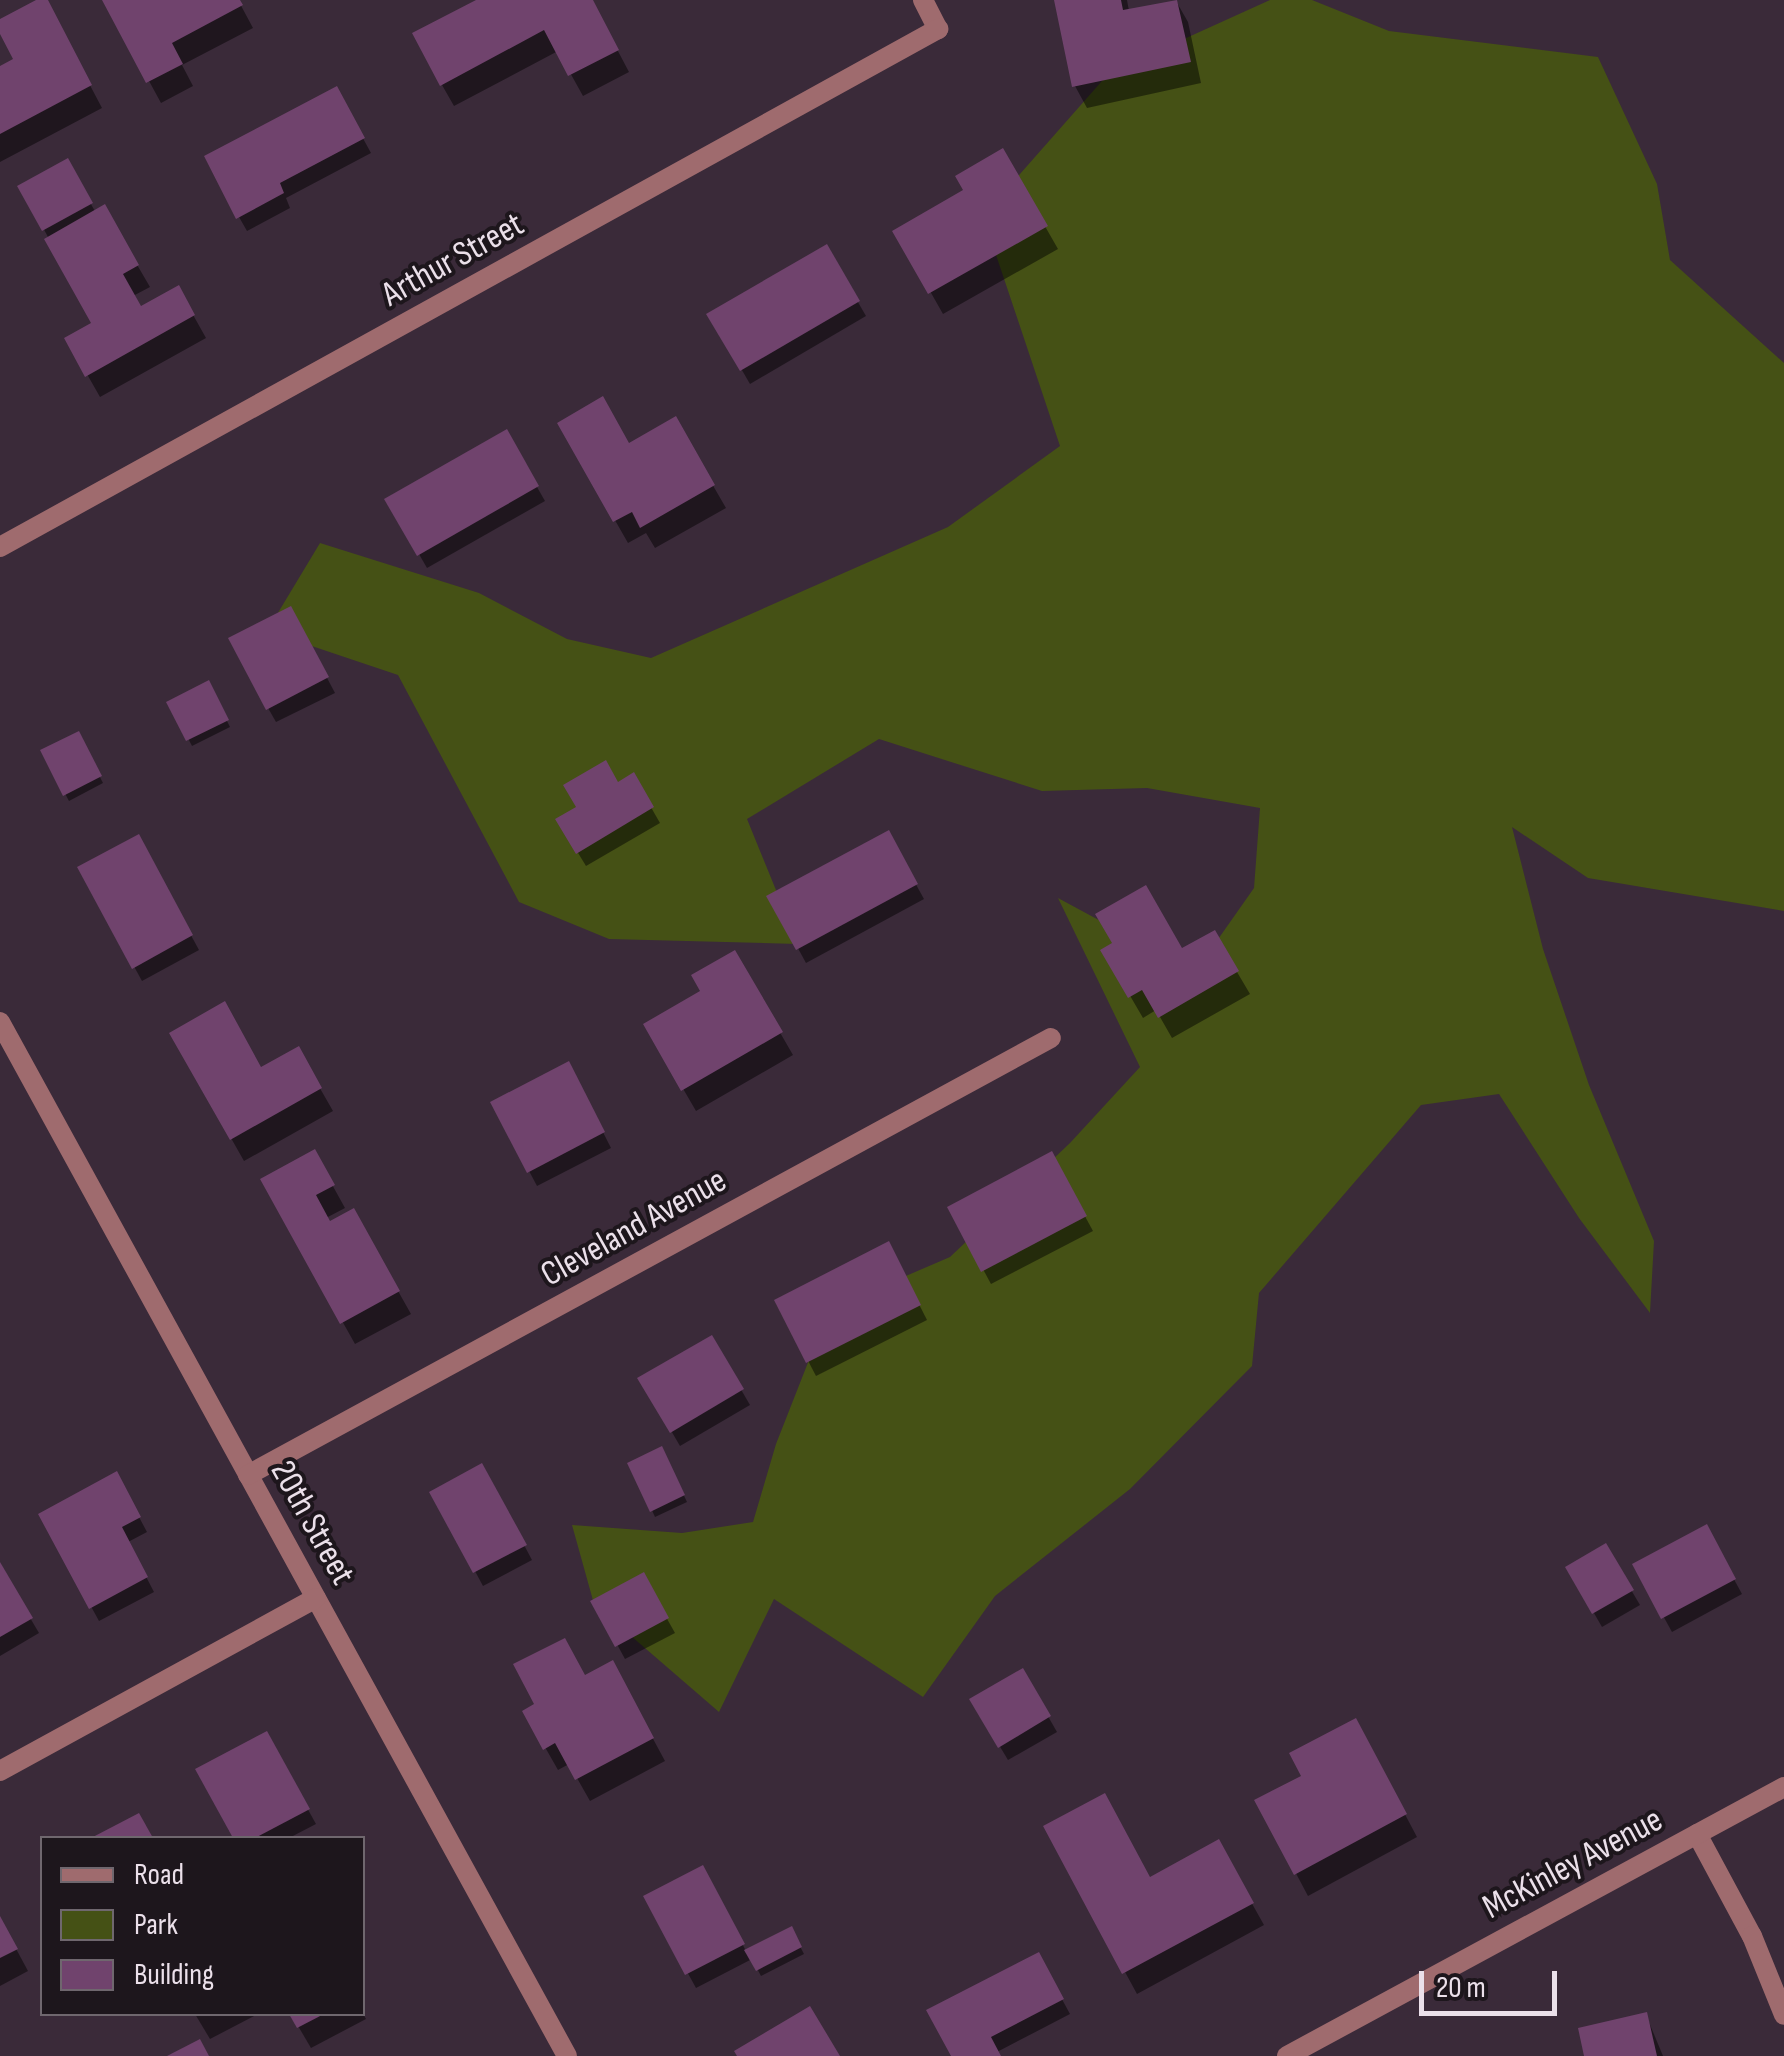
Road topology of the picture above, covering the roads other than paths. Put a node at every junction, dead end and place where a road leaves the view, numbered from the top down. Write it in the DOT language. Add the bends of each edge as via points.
graph roads {
  1 [pos="922,0"];
  2 [pos="0,547"];
  3 [pos="0,1022"];
  4 [pos="1051,1038"];
  5 [pos="248,1475"];
  6 [pos="316,1598"];
  7 [pos="0,1771"];
  8 [pos="1784,1787"];
  9 [pos="1697,1834"];
  10 [pos="1784,2015"];
  11 [pos="566,2056"];
  12 [pos="1288,2056"];
  1 -- 2 [label="street, Arthur Street" via="938,29"];
  3 -- 5 [label="street, 20th Street"];
  4 -- 5 [label="street, Cleveland Avenue"];
  5 -- 6 [label="street, 20th Street"];
  6 -- 7 [label="street"];
  6 -- 11 [label="street, 20th Street"];
  8 -- 9 [label="street, McKinley Avenue"];
  9 -- 10 [label="street" via="1752,1936"];
  9 -- 12 [label="street, McKinley Avenue"];
}
